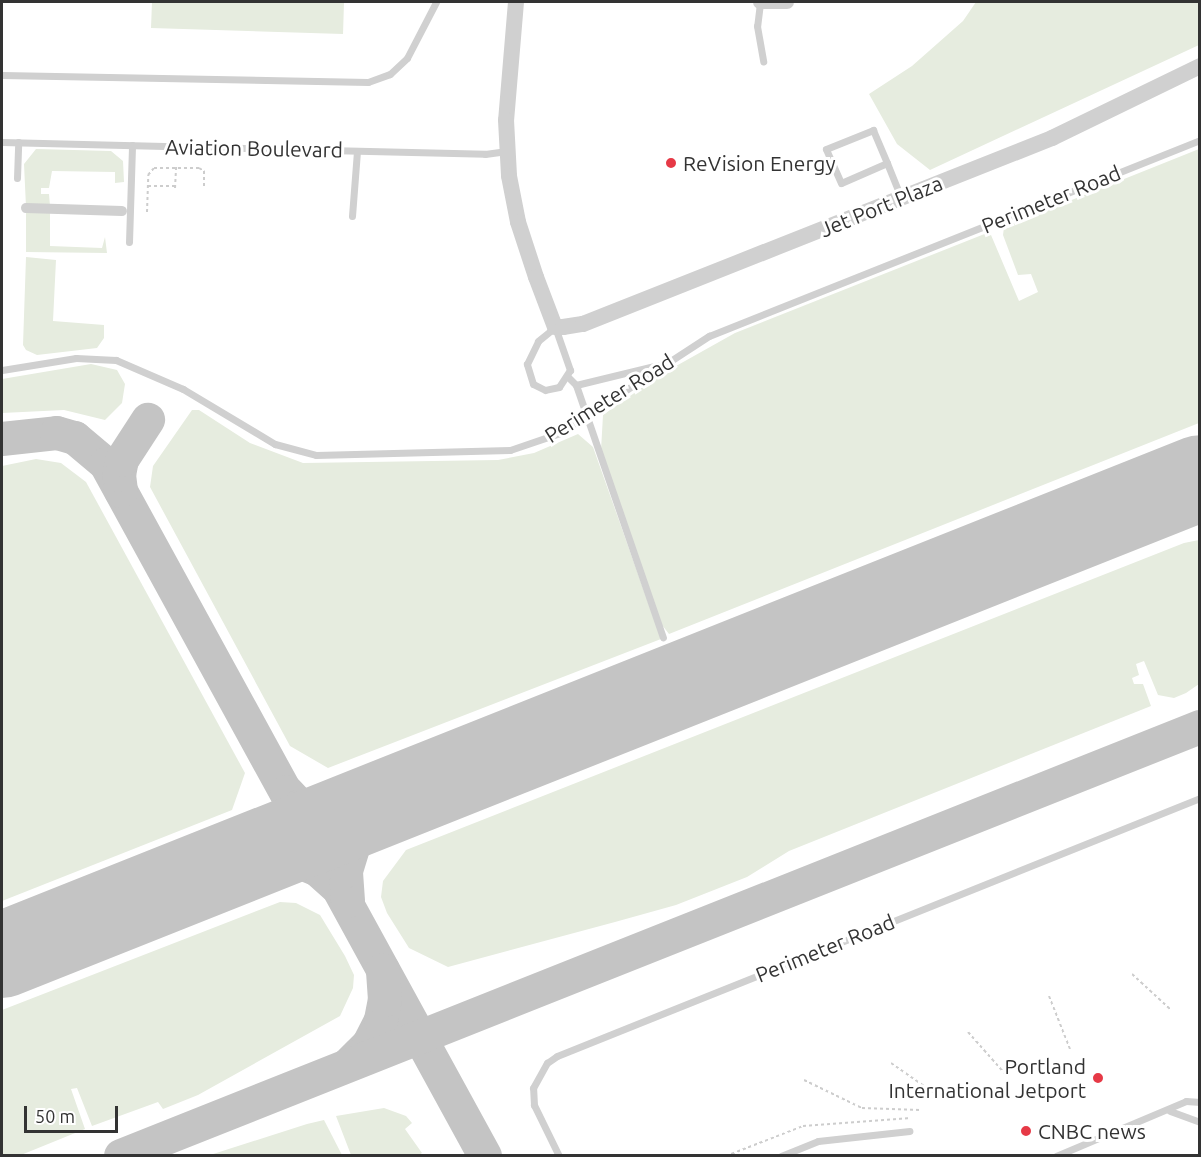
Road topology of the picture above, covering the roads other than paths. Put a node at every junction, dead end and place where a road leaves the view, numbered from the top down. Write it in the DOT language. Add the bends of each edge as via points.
graph roads {
  1 [pos="436,2"];
  2 [pos="516,2"];
  3 [pos="760,2"];
  4 [pos="787,2"];
  5 [pos="763,61"];
  6 [pos="1200,66"];
  7 [pos="2,75"];
  8 [pos="1200,140"];
  9 [pos="2,142"];
  10 [pos="18,142"];
  11 [pos="132,145"];
  12 [pos="357,151"];
  13 [pos="507,151"];
  14 [pos="887,164"];
  15 [pos="16,178"];
  16 [pos="901,198"];
  17 [pos="26,208"];
  18 [pos="122,211"];
  19 [pos="352,216"];
  20 [pos="129,242"];
  21 [pos="555,327"];
  22 [pos="664,363"];
  23 [pos="2,370"];
  24 [pos="568,377"];
  25 [pos="576,385"];
  26 [pos="585,417"];
  27 [pos="663,637"];
  28 [pos="1200,798"];
  29 [pos="1200,1102"];
  30 [pos="1170,1111"];
  31 [pos="1200,1122"];
  32 [pos="909,1131"];
  33 [pos="559,1155"];
  34 [pos="781,1155"];
  35 [pos="1056,1155"];
  1 -- 7 [label="lane" via="406,58 390,74 368,82"];
  2 -- 13 [label="street"];
  3 -- 4 [label="street"];
  3 -- 5 [label="lane" via="756,26"];
  6 -- 16 [label="street, Jet Port Plaza" via="1100,118"];
  8 -- 22 [label="lane, Perimeter Road" via="736,325"];
  9 -- 10 [label="lane, Aviation Boulevard"];
  10 -- 11 [label="lane, Aviation Boulevard"];
  10 -- 15 [label="lane"];
  11 -- 12 [label="lane, Aviation Boulevard"];
  11 -- 20 [label="lane"];
  12 -- 13 [label="lane, Aviation Boulevard"];
  12 -- 19 [label="lane"];
  13 -- 21 [label="street" via="518,222"];
  14 -- 14 [label="lane" via="873,130 826,149 841,183"];
  14 -- 16 [label="lane"];
  16 -- 21 [label="street, Jet Port Plaza" via="583,324"];
  17 -- 18 [label="street"];
  21 -- 24 [label="lane" via="568,363"];
  21 -- 24 [label="lane" via="538,341 527,372 533,384 545,390 559,387"];
  22 -- 25 [label="lane"];
  22 -- 26 [label="lane, Perimeter Road"];
  23 -- 26 [label="lane, Perimeter Road" via="75,358 116,360 183,389 275,444 316,455 510,450 537,443"];
  24 -- 25 [label="lane"];
  25 -- 26 [label="lane"];
  26 -- 27 [label="lane"];
  28 -- 33 [label="lane, Perimeter Road" via="557,1056 547,1064 533,1088 534,1105"];
  29 -- 30 [label="lane" via="1186,1101"];
  30 -- 31 [label="lane"];
  30 -- 35 [label="lane"];
  32 -- 34 [label="lane" via="818,1142"];
}
